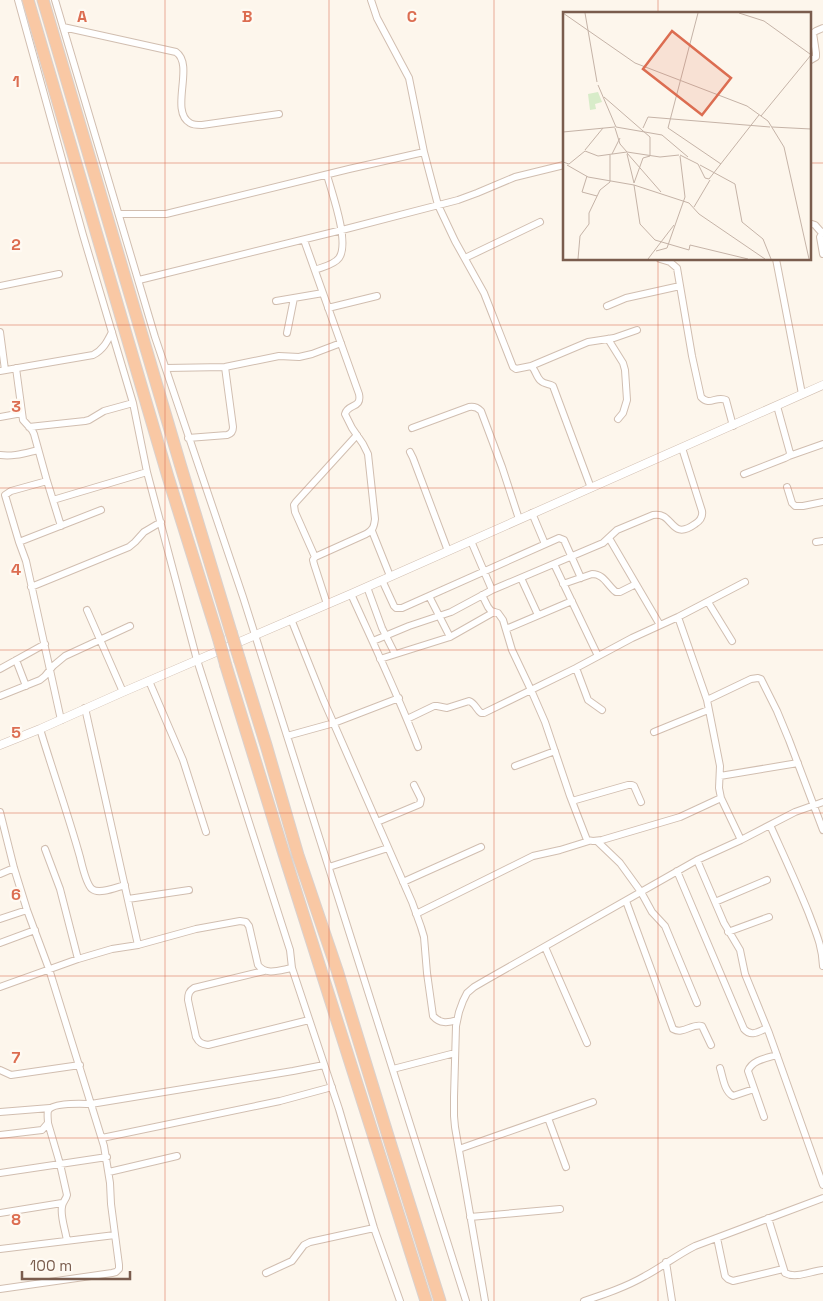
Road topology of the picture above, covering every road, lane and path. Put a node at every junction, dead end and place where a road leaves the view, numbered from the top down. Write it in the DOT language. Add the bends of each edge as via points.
graph roads {
  1 [pos="18,0"];
  2 [pos="28,0"];
  3 [pos="44,0"];
  4 [pos="55,0"];
  5 [pos="371,0"];
  6 [pos="63,27"];
  7 [pos="823,28"];
  8 [pos="810,60"];
  9 [pos="279,114"];
  10 [pos="424,152"];
  11 [pos="563,165"];
  12 [pos="327,174"];
  13 [pos="438,205"];
  14 [pos="119,214"];
  15 [pos="540,222"];
  16 [pos="810,223"];
  17 [pos="342,230"];
  18 [pos="822,232"];
  19 [pos="304,240"];
  20 [pos="823,254"];
  21 [pos="465,258"];
  22 [pos="663,260"];
  23 [pos="776,260"];
  24 [pos="315,270"];
  25 [pos="59,274"];
  26 [pos="139,280"];
  27 [pos="0,286"];
  28 [pos="680,286"];
  29 [pos="323,293"];
  30 [pos="377,296"];
  31 [pos="294,298"];
  32 [pos="276,300"];
  33 [pos="607,306"];
  34 [pos="328,308"];
  35 [pos="637,330"];
  36 [pos="0,332"];
  37 [pos="112,332"];
  38 [pos="287,333"];
  39 [pos="608,339"];
  40 [pos="341,343"];
  41 [pos="531,366"];
  42 [pos="225,367"];
  43 [pos="16,368"];
  44 [pos="166,368"];
  45 [pos="3,370"];
  46 [pos="823,385"];
  47 [pos="802,394"];
  48 [pos="133,403"];
  49 [pos="777,406"];
  50 [pos="22,413"];
  51 [pos="0,417"];
  52 [pos="618,419"];
  53 [pos="733,426"];
  54 [pos="29,427"];
  55 [pos="412,428"];
  56 [pos="357,436"];
  57 [pos="188,438"];
  58 [pos="823,444"];
  59 [pos="682,448"];
  60 [pos="38,450"];
  61 [pos="410,452"];
  62 [pos="0,455"];
  63 [pos="789,456"];
  64 [pos="147,472"];
  65 [pos="744,474"];
  66 [pos="47,481"];
  67 [pos="787,487"];
  68 [pos="591,488"];
  69 [pos="53,500"];
  70 [pos="823,502"];
  71 [pos="101,510"];
  72 [pos="532,514"];
  73 [pos="518,520"];
  74 [pos="161,522"];
  75 [pos="61,526"];
  76 [pos="372,531"];
  77 [pos="609,538"];
  78 [pos="471,540"];
  79 [pos="19,542"];
  80 [pos="546,544"];
  81 [pos="448,551"];
  82 [pos="315,556"];
  83 [pos="571,557"];
  84 [pos="554,564"];
  85 [pos="484,571"];
  86 [pos="390,576"];
  87 [pos="521,578"];
  88 [pos="581,578"];
  89 [pos="382,580"];
  90 [pos="745,582"];
  91 [pos="564,584"];
  92 [pos="636,584"];
  93 [pos="31,587"];
  94 [pos="367,587"];
  95 [pos="492,590"];
  96 [pos="351,594"];
  97 [pos="482,595"];
  98 [pos="429,596"];
  99 [pos="572,601"];
  100 [pos="708,602"];
  101 [pos="327,604"];
  102 [pos="87,610"];
  103 [pos="494,612"];
  104 [pos="538,615"];
  105 [pos="439,616"];
  106 [pos="678,617"];
  107 [pos="291,619"];
  108 [pos="660,625"];
  109 [pos="130,626"];
  110 [pos="506,629"];
  111 [pos="255,635"];
  112 [pos="386,636"];
  113 [pos="450,637"];
  114 [pos="100,641"];
  115 [pos="372,641"];
  116 [pos="732,641"];
  117 [pos="45,644"];
  118 [pos="394,654"];
  119 [pos="598,656"];
  120 [pos="380,658"];
  121 [pos="16,660"];
  122 [pos="197,660"];
  123 [pos="576,668"];
  124 [pos="0,669"];
  125 [pos="50,671"];
  126 [pos="149,681"];
  127 [pos="26,686"];
  128 [pos="531,690"];
  129 [pos="123,692"];
  130 [pos="0,696"];
  131 [pos="399,698"];
  132 [pos="707,700"];
  133 [pos="85,708"];
  134 [pos="602,710"];
  135 [pos="708,710"];
  136 [pos="407,719"];
  137 [pos="60,720"];
  138 [pos="334,723"];
  139 [pos="40,729"];
  140 [pos="654,732"];
  141 [pos="287,736"];
  142 [pos="0,745"];
  143 [pos="418,747"];
  144 [pos="555,751"];
  145 [pos="798,762"];
  146 [pos="515,766"];
  147 [pos="720,776"];
  148 [pos="414,785"];
  149 [pos="720,798"];
  150 [pos="572,801"];
  151 [pos="641,802"];
  152 [pos="823,802"];
  153 [pos="813,805"];
  154 [pos="0,812"];
  155 [pos="377,822"];
  156 [pos="1,823"];
  157 [pos="770,825"];
  158 [pos="823,830"];
  159 [pos="206,832"];
  160 [pos="741,840"];
  161 [pos="589,841"];
  162 [pos="597,841"];
  163 [pos="481,847"];
  164 [pos="388,848"];
  165 [pos="45,849"];
  166 [pos="698,860"];
  167 [pos="329,867"];
  168 [pos="14,868"];
  169 [pos="677,871"];
  170 [pos="0,874"];
  171 [pos="767,880"];
  172 [pos="403,882"];
  173 [pos="125,885"];
  174 [pos="189,890"];
  175 [pos="641,892"];
  176 [pos="128,899"];
  177 [pos="626,901"];
  178 [pos="715,902"];
  179 [pos="27,910"];
  180 [pos="416,914"];
  181 [pos="769,917"];
  182 [pos="0,919"];
  183 [pos="35,930"];
  184 [pos="728,932"];
  185 [pos="0,943"];
  186 [pos="138,945"];
  187 [pos="545,946"];
  188 [pos="822,946"];
  189 [pos="78,959"];
  190 [pos="823,966"];
  191 [pos="292,968"];
  192 [pos="49,969"];
  193 [pos="264,971"];
  194 [pos="0,987"];
  195 [pos="698,1003"];
  196 [pos="309,1020"];
  197 [pos="457,1020"];
  198 [pos="767,1028"];
  199 [pos="586,1044"];
  200 [pos="711,1045"];
  201 [pos="455,1053"];
  202 [pos="777,1055"];
  203 [pos="324,1064"];
  204 [pos="80,1065"];
  205 [pos="720,1068"];
  206 [pos="393,1069"];
  207 [pos="0,1070"];
  208 [pos="332,1087"];
  209 [pos="754,1089"];
  210 [pos="593,1102"];
  211 [pos="91,1104"];
  212 [pos="50,1108"];
  213 [pos="0,1112"];
  214 [pos="764,1117"];
  215 [pos="548,1118"];
  216 [pos="48,1123"];
  217 [pos="0,1135"];
  218 [pos="102,1138"];
  219 [pos="459,1149"];
  220 [pos="177,1156"];
  221 [pos="106,1157"];
  222 [pos="60,1164"];
  223 [pos="566,1167"];
  224 [pos="109,1172"];
  225 [pos="0,1173"];
  226 [pos="823,1185"];
  227 [pos="823,1198"];
  228 [pos="62,1203"];
  229 [pos="560,1209"];
  230 [pos="0,1213"];
  231 [pos="470,1217"];
  232 [pos="768,1218"];
  233 [pos="374,1228"];
  234 [pos="115,1235"];
  235 [pos="717,1238"];
  236 [pos="67,1242"];
  237 [pos="0,1249"];
  238 [pos="666,1262"];
  239 [pos="783,1269"];
  240 [pos="823,1270"];
  241 [pos="266,1273"];
  242 [pos="0,1289"];
  243 [pos="593,1299"];
  244 [pos="400,1301"];
  245 [pos="426,1301"];
  246 [pos="440,1301"];
  247 [pos="466,1301"];
  248 [pos="485,1301"];
  249 [pos="584,1301"];
  250 [pos="672,1301"];
  1 -- 37 [label="street"];
  2 -- 245 [label="highway, bridge" via="168,477"];
  3 -- 246 [label="highway, bridge" via="298,856"];
  4 -- 6 [label="street"];
  5 -- 10 [label="street" via="409,78"];
  6 -- 9 [label="street" via="180,55 183,63 182,110 190,123 202,125"];
  6 -- 14 [label="street"];
  7 -- 8 [label="street" via="813,34 816,57"];
  10 -- 12 [label="street"];
  10 -- 13 [label="street"];
  11 -- 13 [label="street" via="515,177 465,198"];
  12 -- 14 [label="street" via="166,214"];
  12 -- 17 [label="street"];
  13 -- 17 [label="street"];
  13 -- 21 [label="street"];
  14 -- 26 [label="street"];
  15 -- 21 [label="street"];
  16 -- 18 [label="street"];
  17 -- 19 [label="street"];
  17 -- 24 [label="street" via="340,257 334,263"];
  18 -- 20 [label="street"];
  19 -- 24 [label="street"];
  19 -- 26 [label="street"];
  21 -- 41 [label="street" via="484,292 511,364 516,369"];
  22 -- 28 [label="street" via="676,268"];
  23 -- 47 [label="street"];
  24 -- 29 [label="street"];
  25 -- 27 [label="street"];
  26 -- 44 [label="street"];
  28 -- 33 [label="street" via="626,298"];
  28 -- 53 [label="street" via="701,397 708,402 721,398 726,400"];
  29 -- 31 [label="street"];
  29 -- 34 [label="street"];
  30 -- 34 [label="street"];
  31 -- 32 [label="street"];
  31 -- 38 [label="street"];
  34 -- 40 [label="street"];
  35 -- 39 [label="street"];
  36 -- 45 [label="street"];
  37 -- 43 [label="street" via="104,347 93,355"];
  37 -- 48 [label="street"];
  39 -- 41 [label="street" via="588,342"];
  39 -- 52 [label="street" via="625,370 627,400"];
  40 -- 42 [label="street" via="304,356 279,356"];
  40 -- 56 [label="street" via="360,398 346,414"];
  41 -- 68 [label="street" via="539,380 553,386"];
  42 -- 44 [label="street"];
  42 -- 57 [label="street" via="233,431 227,435"];
  43 -- 45 [label="street"];
  43 -- 50 [label="street"];
  44 -- 57 [label="street"];
  46 -- 47 [label="street"];
  47 -- 49 [label="street"];
  48 -- 54 [label="street" via="104,411 85,421"];
  48 -- 64 [label="street"];
  49 -- 53 [label="street"];
  49 -- 63 [label="street"];
  50 -- 51 [label="street"];
  50 -- 54 [label="street"];
  53 -- 59 [label="street"];
  54 -- 60 [label="street"];
  55 -- 73 [label="street" via="469,407 478,408 502,467"];
  56 -- 76 [label="street" via="368,454 375,519"];
  56 -- 82 [label="street" via="294,505"];
  57 -- 111 [label="street"];
  58 -- 63 [label="street"];
  59 -- 68 [label="street"];
  59 -- 77 [label="street" via="702,511 698,523 682,531 657,514 617,530"];
  60 -- 62 [label="street" via="15,456"];
  60 -- 66 [label="street"];
  61 -- 81 [label="street"];
  63 -- 65 [label="street"];
  64 -- 69 [label="street"];
  64 -- 74 [label="street"];
  66 -- 69 [label="street"];
  66 -- 79 [label="street" via="6,495"];
  67 -- 70 [label="street" via="794,506"];
  68 -- 72 [label="street"];
  69 -- 75 [label="street"];
  71 -- 75 [label="street"];
  72 -- 73 [label="street"];
  72 -- 80 [label="street"];
  73 -- 78 [label="street"];
  74 -- 93 [label="street" via="144,532 129,547"];
  74 -- 122 [label="street"];
  75 -- 79 [label="street"];
  76 -- 82 [label="street"];
  76 -- 86 [label="street"];
  77 -- 83 [label="street"];
  77 -- 92 [label="street"];
  78 -- 81 [label="street"];
  78 -- 85 [label="street"];
  79 -- 93 [label="street"];
  80 -- 83 [label="street" via="562,538"];
  80 -- 85 [label="street"];
  81 -- 86 [label="street"];
  82 -- 101 [label="street" via="314,564"];
  83 -- 84 [label="street"];
  83 -- 88 [label="street"];
  84 -- 87 [label="street"];
  84 -- 91 [label="street"];
  85 -- 95 [label="street"];
  85 -- 98 [label="street"];
  86 -- 89 [label="street"];
  87 -- 95 [label="street"];
  87 -- 104 [label="street"];
  88 -- 91 [label="street"];
  88 -- 92 [label="street" via="599,575 613,590 620,592"];
  89 -- 94 [label="street"];
  89 -- 98 [label="street" via="396,608"];
  90 -- 100 [label="street"];
  91 -- 99 [label="street"];
  92 -- 108 [label="street"];
  93 -- 117 [label="street"];
  94 -- 96 [label="street"];
  94 -- 112 [label="street"];
  95 -- 97 [label="street"];
  96 -- 101 [label="street"];
  96 -- 115 [label="street"];
  97 -- 103 [label="street"];
  97 -- 105 [label="street"];
  98 -- 105 [label="street"];
  99 -- 104 [label="street"];
  99 -- 119 [label="street"];
  100 -- 106 [label="street"];
  100 -- 116 [label="street"];
  101 -- 107 [label="street"];
  102 -- 114 [label="street"];
  103 -- 110 [label="street" via="501,616"];
  103 -- 113 [label="street"];
  104 -- 110 [label="street"];
  105 -- 112 [label="street"];
  105 -- 113 [label="street"];
  106 -- 108 [label="street"];
  106 -- 132 [label="street"];
  107 -- 111 [label="street"];
  107 -- 138 [label="street"];
  108 -- 119 [label="street"];
  109 -- 114 [label="street"];
  110 -- 128 [label="street"];
  111 -- 122 [label="street"];
  111 -- 141 [label="street"];
  112 -- 115 [label="street"];
  112 -- 118 [label="street"];
  113 -- 118 [label="street"];
  114 -- 125 [label="street" via="65,656"];
  114 -- 129 [label="street"];
  115 -- 120 [label="street"];
  117 -- 121 [label="street"];
  117 -- 125 [label="street"];
  118 -- 120 [label="street"];
  119 -- 123 [label="street"];
  120 -- 131 [label="street"];
  121 -- 124 [label="street"];
  121 -- 127 [label="street"];
  122 -- 126 [label="street"];
  122 -- 191 [label="street" via="290,950"];
  123 -- 128 [label="street"];
  123 -- 134 [label="street" via="588,700"];
  125 -- 127 [label="street"];
  125 -- 137 [label="street"];
  126 -- 129 [label="street"];
  126 -- 159 [label="street" via="184,760"];
  127 -- 130 [label="street"];
  128 -- 136 [label="street" via="484,713 469,701 447,708 434,706"];
  128 -- 144 [label="street"];
  129 -- 133 [label="street"];
  131 -- 136 [label="street"];
  131 -- 138 [label="street"];
  132 -- 135 [label="street"];
  132 -- 145 [label="street" via="751,679 760,679"];
  133 -- 137 [label="street"];
  133 -- 173 [label="street"];
  135 -- 140 [label="street"];
  135 -- 147 [label="street"];
  136 -- 143 [label="street"];
  137 -- 139 [label="street"];
  138 -- 141 [label="street"];
  138 -- 155 [label="street"];
  139 -- 142 [label="street"];
  139 -- 173 [label="street" via="91,888 102,891"];
  141 -- 167 [label="street"];
  144 -- 146 [label="street"];
  144 -- 150 [label="street"];
  145 -- 147 [label="street"];
  145 -- 153 [label="street"];
  147 -- 149 [label="street"];
  148 -- 155 [label="street" via="420,804"];
  149 -- 160 [label="street"];
  149 -- 162 [label="street" via="680,817"];
  150 -- 151 [label="street" via="632,784"];
  150 -- 161 [label="street" via="585,838"];
  152 -- 153 [label="street"];
  153 -- 157 [label="street"];
  153 -- 158 [label="street"];
  154 -- 156 [label="street"];
  155 -- 164 [label="street"];
  156 -- 168 [label="street"];
  157 -- 160 [label="street"];
  157 -- 188 [label="street"];
  160 -- 166 [label="street"];
  161 -- 162 [label="street"];
  161 -- 180 [label="street" via="533,856"];
  162 -- 175 [label="street"];
  163 -- 172 [label="street"];
  164 -- 167 [label="street"];
  164 -- 172 [label="street"];
  165 -- 189 [label="street" via="60,889"];
  166 -- 169 [label="street"];
  166 -- 178 [label="street"];
  167 -- 206 [label="street"];
  168 -- 170 [label="street"];
  168 -- 179 [label="street"];
  169 -- 175 [label="street"];
  169 -- 198 [label="street" via="744,1028 754,1034"];
  171 -- 178 [label="street"];
  172 -- 180 [label="street"];
  173 -- 176 [label="street"];
  174 -- 176 [label="street"];
  175 -- 177 [label="street"];
  175 -- 195 [label="street" via="652,912 665,926"];
  176 -- 186 [label="street"];
  177 -- 187 [label="street"];
  177 -- 200 [label="street" via="673,1030 680,1032 695,1025 702,1026"];
  178 -- 184 [label="street"];
  179 -- 182 [label="street"];
  179 -- 183 [label="street"];
  180 -- 197 [label="street" via="424,937 433,1016 444,1023"];
  181 -- 184 [label="street"];
  183 -- 185 [label="street"];
  183 -- 192 [label="street"];
  184 -- 198 [label="street" via="740,950 745,974"];
  186 -- 189 [label="street"];
  186 -- 193 [label="street" via="196,929 246,922 258,965"];
  187 -- 197 [label="street" via="474,987 463,1001"];
  187 -- 199 [label="street"];
  188 -- 190 [label="street"];
  189 -- 192 [label="street"];
  191 -- 193 [label="street"];
  191 -- 196 [label="street"];
  192 -- 194 [label="street"];
  192 -- 204 [label="street"];
  193 -- 196 [label="street" via="189,991 188,1000 198,1041 208,1045"];
  196 -- 203 [label="street"];
  197 -- 201 [label="street"];
  198 -- 202 [label="street"];
  201 -- 206 [label="street"];
  201 -- 219 [label="street" via="454,1116"];
  202 -- 209 [label="street" via="750,1067 748,1071"];
  202 -- 226 [label="street"];
  203 -- 208 [label="street"];
  203 -- 211 [label="street"];
  204 -- 207 [label="street" via="11,1075"];
  204 -- 211 [label="street"];
  205 -- 209 [label="street" via="729,1094 733,1096"];
  206 -- 247 [label="street"];
  208 -- 218 [label="street"];
  208 -- 233 [label="street"];
  209 -- 214 [label="street"];
  210 -- 215 [label="street"];
  211 -- 212 [label="street"];
  211 -- 218 [label="street"];
  212 -- 213 [label="street"];
  212 -- 216 [label="street"];
  215 -- 219 [label="street"];
  215 -- 223 [label="street"];
  216 -- 217 [label="street" via="42,1130"];
  216 -- 222 [label="street"];
  218 -- 221 [label="street"];
  219 -- 231 [label="street"];
  220 -- 224 [label="street"];
  221 -- 222 [label="street"];
  221 -- 224 [label="street"];
  222 -- 225 [label="street"];
  222 -- 228 [label="street" via="67,1195"];
  224 -- 234 [label="street"];
  227 -- 232 [label="street"];
  228 -- 230 [label="street"];
  228 -- 236 [label="street"];
  229 -- 231 [label="street"];
  231 -- 248 [label="street"];
  232 -- 235 [label="street"];
  232 -- 239 [label="street"];
  233 -- 241 [label="street" via="310,1242 292,1261"];
  233 -- 244 [label="street"];
  234 -- 236 [label="street"];
  234 -- 242 [label="street" via="119,1265 116,1272"];
  235 -- 238 [label="street"];
  235 -- 239 [label="street" via="728,1279 733,1281"];
  236 -- 237 [label="street"];
  238 -- 243 [label="street" via="646,1276"];
  238 -- 250 [label="street"];
  239 -- 240 [label="street" via="788,1275 795,1276"];
  243 -- 249 [label="street"];
}
